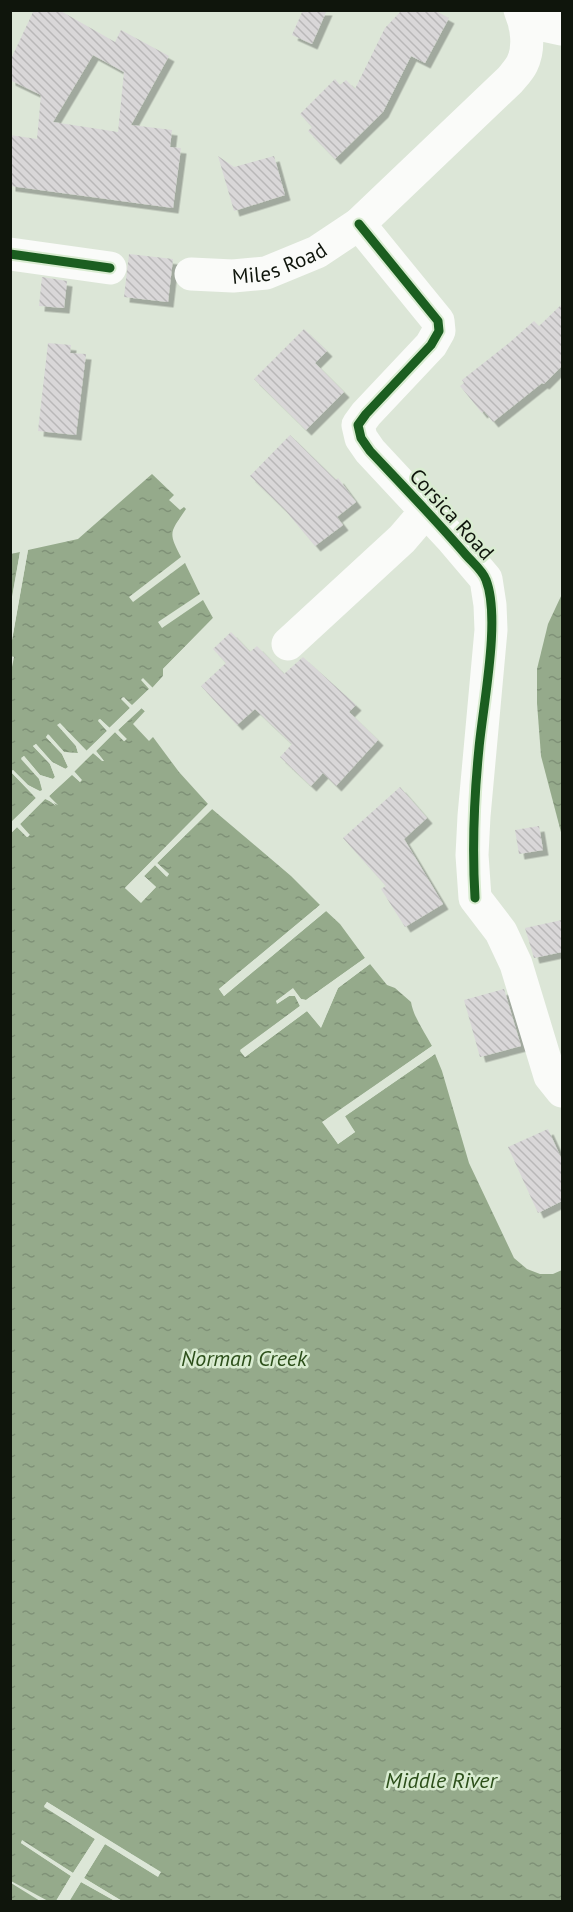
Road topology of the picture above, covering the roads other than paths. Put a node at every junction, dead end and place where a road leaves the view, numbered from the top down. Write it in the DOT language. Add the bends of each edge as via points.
graph roads {
  1 [pos="523,16"];
  2 [pos="562,29"];
  3 [pos="359,224"];
  4 [pos="10,254"];
  5 [pos="110,268"];
  6 [pos="191,274"];
  7 [pos="426,511"];
  8 [pos="288,644"];
  9 [pos="562,1091"];
  1 -- 2 [label="street"];
  1 -- 3 [label="street" via="527,40 523,63 510,80"];
  3 -- 6 [label="street, Miles Road" via="317,252 266,273"];
  3 -- 7 [label="street, Corsica Road" via="438,321 439,331 431,345 358,425 370,450"];
  4 -- 5 [label="street"];
  7 -- 8 [label="street"];
  7 -- 9 [label="street, Corsica Road" via="486,579 490,605 488,674 474,816 475,898 501,932 516,964 550,1076"];
}
